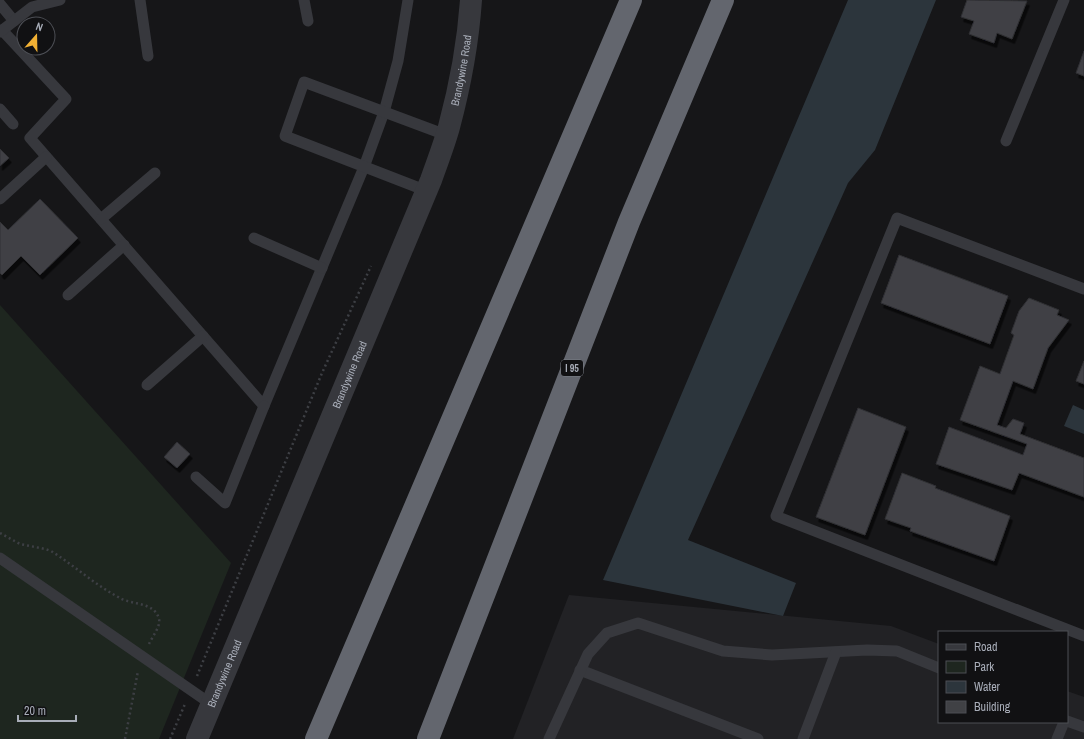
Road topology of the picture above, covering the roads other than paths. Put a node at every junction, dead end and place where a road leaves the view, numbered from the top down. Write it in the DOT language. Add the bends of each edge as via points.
graph roads {
  1 [pos="60,0"];
  2 [pos="140,0"];
  3 [pos="304,0"];
  4 [pos="408,0"];
  5 [pos="471,0"];
  6 [pos="631,0"];
  7 [pos="723,0"];
  8 [pos="1064,0"];
  9 [pos="0,4"];
  10 [pos="14,21"];
  11 [pos="308,21"];
  12 [pos="1,31"];
  13 [pos="148,56"];
  14 [pos="0,109"];
  15 [pos="384,112"];
  16 [pos="13,124"];
  17 [pos="446,135"];
  18 [pos="1006,141"];
  19 [pos="46,157"];
  20 [pos="364,167"];
  21 [pos="155,173"];
  22 [pos="426,191"];
  23 [pos="0,198"];
  24 [pos="101,219"];
  25 [pos="254,238"];
  26 [pos="124,245"];
  27 [pos="322,268"];
  28 [pos="1084,290"];
  29 [pos="68,294"];
  30 [pos="203,336"];
  31 [pos="147,385"];
  32 [pos="264,406"];
  33 [pos="196,477"];
  34 [pos="0,558"];
  35 [pos="1084,635"];
  36 [pos="836,652"];
  37 [pos="938,668"];
  38 [pos="580,670"];
  39 [pos="211,704"];
  40 [pos="1068,721"];
  41 [pos="1064,723"];
  42 [pos="1084,727"];
  43 [pos="197,739"];
  44 [pos="316,739"];
  45 [pos="428,739"];
  46 [pos="550,739"];
  47 [pos="758,739"];
  48 [pos="803,739"];
  49 [pos="1057,739"];
  1 -- 10 [label="lane" via="32,7"];
  2 -- 13 [label="lane"];
  3 -- 11 [label="lane"];
  4 -- 15 [label="lane" via="398,61"];
  5 -- 17 [label="street, Brandywine Road" via="461,74"];
  6 -- 44 [label="highway"];
  7 -- 45 [label="highway, I 95" via="629,222"];
  8 -- 18 [label="lane"];
  9 -- 10 [label="lane"];
  10 -- 12 [label="lane"];
  12 -- 19 [label="lane" via="66,99 30,138"];
  14 -- 16 [label="lane"];
  15 -- 17 [label="lane"];
  15 -- 20 [label="lane"];
  15 -- 20 [label="lane" via="304,82 284,136"];
  17 -- 22 [label="street, Brandywine Road"];
  19 -- 23 [label="lane"];
  19 -- 24 [label="lane"];
  20 -- 22 [label="lane"];
  20 -- 27 [label="lane"];
  21 -- 24 [label="lane"];
  22 -- 39 [label="street, Brandywine Road"];
  24 -- 26 [label="lane"];
  25 -- 27 [label="lane"];
  26 -- 29 [label="lane"];
  26 -- 30 [label="lane"];
  27 -- 32 [label="lane"];
  28 -- 35 [label="lane" via="897,218 776,516"];
  30 -- 31 [label="lane"];
  30 -- 32 [label="lane"];
  32 -- 33 [label="lane" via="225,502"];
  34 -- 39 [label="lane"];
  36 -- 37 [label="lane" via="897,651"];
  36 -- 38 [label="lane" via="772,655 723,651 638,623 607,633 588,654"];
  36 -- 48 [label="lane"];
  38 -- 46 [label="lane"];
  38 -- 47 [label="lane"];
  39 -- 43 [label="street, Brandywine Road"];
  40 -- 42 [label="lane"];
  41 -- 49 [label="lane"];
}
